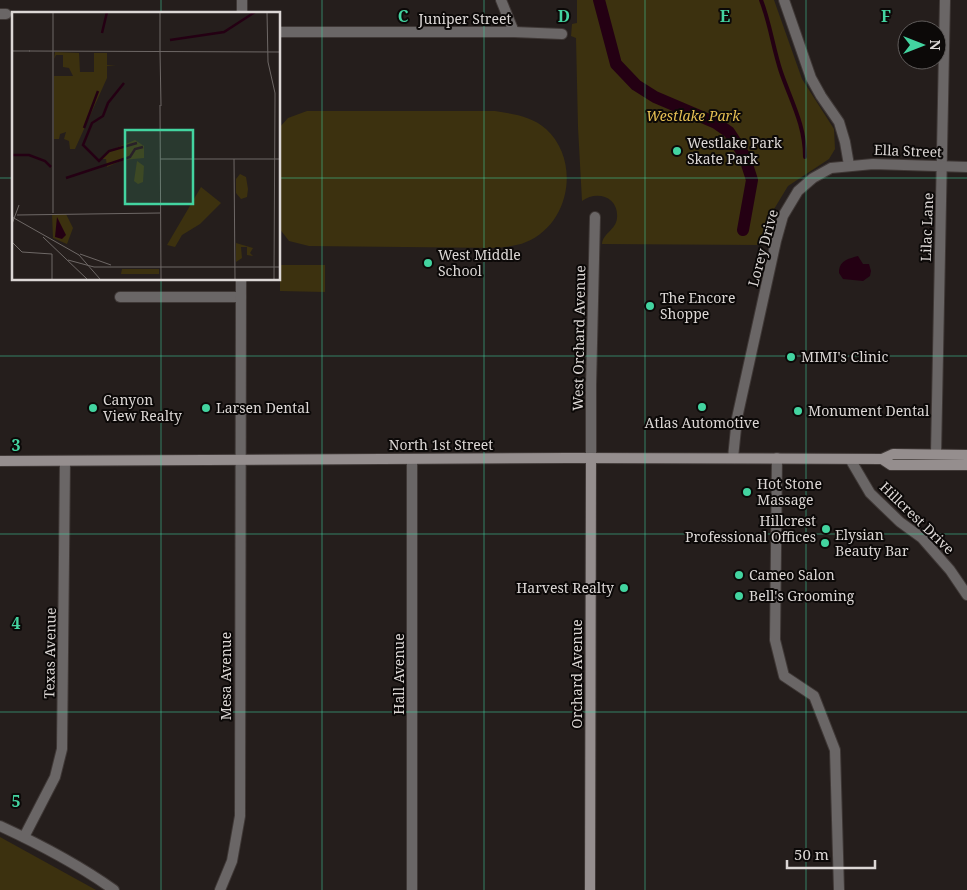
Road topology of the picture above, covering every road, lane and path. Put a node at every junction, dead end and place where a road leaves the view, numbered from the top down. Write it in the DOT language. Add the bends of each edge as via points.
graph roads {
  1 [pos="502,0"];
  2 [pos="784,0"];
  3 [pos="945,0"];
  4 [pos="280,32"];
  5 [pos="514,32"];
  6 [pos="562,34"];
  7 [pos="848,165"];
  8 [pos="943,166"];
  9 [pos="967,167"];
  10 [pos="595,217"];
  11 [pos="241,280"];
  12 [pos="120,297"];
  13 [pos="241,297"];
  14 [pos="936,454"];
  15 [pos="967,455"];
  16 [pos="592,458"];
  17 [pos="733,458"];
  18 [pos="777,458"];
  19 [pos="240,459"];
  20 [pos="412,459"];
  21 [pos="850,459"];
  22 [pos="882,460"];
  23 [pos="0,461"];
  24 [pos="65,461"];
  25 [pos="967,465"];
  26 [pos="967,595"];
  27 [pos="0,826"];
  28 [pos="24,837"];
  29 [pos="114,890"];
  30 [pos="220,890"];
  31 [pos="412,890"];
  32 [pos="590,890"];
  33 [pos="839,890"];
  1 -- 5 [label="street"];
  2 -- 7 [label="street" via="811,78 839,122"];
  3 -- 8 [label="street, Lilac Lane"];
  4 -- 5 [label="street, Juniper Street"];
  5 -- 6 [label="street, Juniper Street"];
  7 -- 8 [label="street, Ella Street"];
  7 -- 17 [label="street, Lorey Drive" via="831,168 813,178 798,191 782,216 737,418"];
  8 -- 9 [label="street, Ella Street"];
  8 -- 14 [label="street, Lilac Lane"];
  10 -- 16 [label="street, West Orchard Avenue"];
  11 -- 13 [label="street, Mesa Avenue"];
  12 -- 13 [label="street"];
  13 -- 19 [label="street, Mesa Avenue"];
  14 -- 15 [label="main road, North 1st Street"];
  14 -- 22 [label="main road, North 1st Street" via="893,454"];
  16 -- 17 [label="main road, North 1st Street"];
  16 -- 20 [label="main road, North 1st Street"];
  16 -- 32 [label="main road, Orchard Avenue"];
  17 -- 18 [label="main road, North 1st Street"];
  18 -- 21 [label="main road, North 1st Street"];
  18 -- 33 [label="street" via="775,640 784,676 814,696 834,750"];
  19 -- 20 [label="main road, North 1st Street"];
  19 -- 24 [label="main road, North 1st Street"];
  19 -- 30 [label="street, Mesa Avenue" via="240,816 232,861"];
  20 -- 31 [label="street, Hall Avenue"];
  21 -- 22 [label="main road, North 1st Street"];
  21 -- 26 [label="street, Hillcrest Drive" via="870,493 922,538"];
  22 -- 25 [label="main road, North 1st Street" via="891,465"];
  23 -- 24 [label="main road, North 1st Street"];
  24 -- 28 [label="street, Texas Avenue" via="62,749 55,777"];
  27 -- 28 [label="street"];
  28 -- 29 [label="street"];
}
